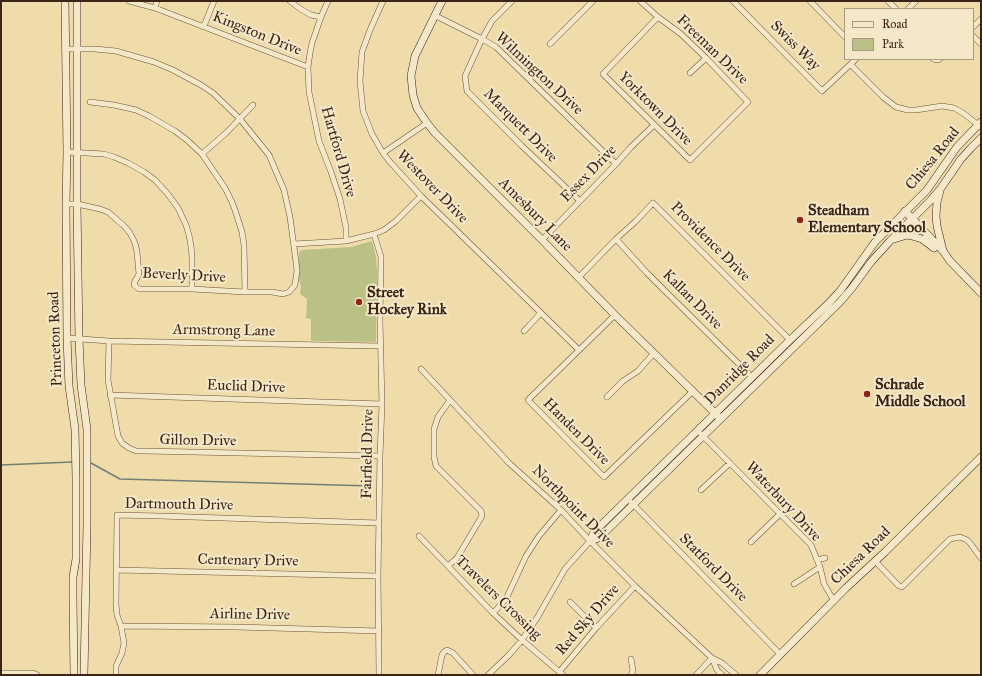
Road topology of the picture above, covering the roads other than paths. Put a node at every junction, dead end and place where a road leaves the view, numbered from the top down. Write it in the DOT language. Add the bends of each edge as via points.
graph roads {
  1 [pos="65,1"];
  2 [pos="77,1"];
  3 [pos="129,1"];
  4 [pos="157,1"];
  5 [pos="214,1"];
  6 [pos="290,1"];
  7 [pos="328,1"];
  8 [pos="383,1"];
  9 [pos="442,1"];
  10 [pos="512,1"];
  11 [pos="593,1"];
  12 [pos="640,1"];
  13 [pos="733,1"];
  14 [pos="810,1"];
  15 [pos="155,8"];
  16 [pos="436,16"];
  17 [pos="321,17"];
  18 [pos="658,17"];
  19 [pos="204,26"];
  20 [pos="844,36"];
  21 [pos="482,39"];
  22 [pos="550,44"];
  23 [pos="65,48"];
  24 [pos="77,49"];
  25 [pos="706,58"];
  26 [pos="855,60"];
  27 [pos="851,64"];
  28 [pos="308,67"];
  29 [pos="690,73"];
  30 [pos="90,102"];
  31 [pos="253,105"];
  32 [pos="240,119"];
  33 [pos="427,123"];
  34 [pos="654,125"];
  35 [pos="980,125"];
  36 [pos="981,138"];
  37 [pos="67,152"];
  38 [pos="78,153"];
  39 [pos="383,153"];
  40 [pos="202,154"];
  41 [pos="690,160"];
  42 [pos="616,164"];
  43 [pos="941,188"];
  44 [pos="421,196"];
  45 [pos="580,202"];
  46 [pos="66,204"];
  47 [pos="77,204"];
  48 [pos="903,213"];
  49 [pos="910,221"];
  50 [pos="885,232"];
  51 [pos="898,233"];
  52 [pos="374,234"];
  53 [pos="878,238"];
  54 [pos="616,239"];
  55 [pos="542,240"];
  56 [pos="890,241"];
  57 [pos="346,242"];
  58 [pos="294,244"];
  59 [pos="934,248"];
  60 [pos="67,250"];
  61 [pos="78,250"];
  62 [pos="943,251"];
  63 [pos="950,261"];
  64 [pos="871,262"];
  65 [pos="578,278"];
  66 [pos="192,289"];
  67 [pos="245,292"];
  68 [pos="981,293"];
  69 [pos="541,313"];
  70 [pos="615,315"];
  71 [pos="524,331"];
  72 [pos="67,338"];
  73 [pos="79,339"];
  74 [pos="790,340"];
  75 [pos="109,341"];
  76 [pos="380,346"];
  77 [pos="579,350"];
  78 [pos="654,353"];
  79 [pos="421,369"];
  80 [pos="752,377"];
  81 [pos="81,385"];
  82 [pos="69,386"];
  83 [pos="693,391"];
  84 [pos="110,394"];
  85 [pos="607,397"];
  86 [pos="450,400"];
  87 [pos="382,404"];
  88 [pos="718,416"];
  89 [pos="700,433"];
  90 [pos="380,456"];
  91 [pos="981,457"];
  92 [pos="730,463"];
  93 [pos="76,478"];
  94 [pos="87,478"];
  95 [pos="701,490"];
  96 [pos="630,502"];
  97 [pos="561,510"];
  98 [pos="780,514"];
  99 [pos="379,523"];
  100 [pos="76,535"];
  101 [pos="87,535"];
  102 [pos="419,536"];
  103 [pos="590,541"];
  104 [pos="751,542"];
  105 [pos="825,558"];
  106 [pos="981,558"];
  107 [pos="817,560"];
  108 [pos="875,562"];
  109 [pos="448,566"];
  110 [pos="820,567"];
  111 [pos="117,570"];
  112 [pos="74,573"];
  113 [pos="86,573"];
  114 [pos="378,576"];
  115 [pos="794,584"];
  116 [pos="635,586"];
  117 [pos="834,601"];
  118 [pos="570,602"];
  119 [pos="493,613"];
  120 [pos="122,626"];
  121 [pos="596,628"];
  122 [pos="379,631"];
  123 [pos="522,640"];
  124 [pos="780,654"];
  125 [pos="712,658"];
  126 [pos="631,659"];
  127 [pos="1,672"];
  128 [pos="561,673"];
  129 [pos="37,675"];
  130 [pos="74,675"];
  131 [pos="84,675"];
  132 [pos="116,675"];
  133 [pos="379,675"];
  134 [pos="438,675"];
  135 [pos="473,675"];
  136 [pos="488,675"];
  137 [pos="631,675"];
  138 [pos="696,675"];
  139 [pos="722,675"];
  140 [pos="736,675"];
  141 [pos="760,675"];
  1 -- 23 [label="main road, Princeton Road"];
  2 -- 24 [label="main road, Princeton Road"];
  3 -- 15 [label="street, Kingston Drive"];
  4 -- 15 [label="street"];
  5 -- 19 [label="street"];
  6 -- 17 [label="street" via="311,15"];
  7 -- 17 [label="street, Hartford Drive"];
  8 -- 39 [label="street, Westover Drive" via="362,52 360,81 363,111"];
  9 -- 16 [label="main road, Amesbury Lane"];
  10 -- 21 [label="street, Marquett Drive" via="492,21"];
  11 -- 22 [label="street"];
  12 -- 18 [label="street, Freeman Drive"];
  13 -- 27 [label="street, Swiss Way" via="822,91"];
  14 -- 20 [label="street"];
  15 -- 19 [label="street, Kingston Drive"];
  16 -- 21 [label="street, Wilmington Drive"];
  16 -- 33 [label="main road, Amesbury Lane" via="415,56 411,76 417,108"];
  17 -- 28 [label="street, Hartford Drive" via="312,43"];
  18 -- 25 [label="street, Freeman Drive" via="681,34"];
  18 -- 34 [label="street, Yorktown Drive" via="603,74"];
  19 -- 28 [label="street, Kingston Drive"];
  21 -- 42 [label="street, Wilmington Drive" via="496,47"];
  21 -- 45 [label="street, Marquett Drive" via="465,76 467,91"];
  23 -- 24 [label="street"];
  23 -- 37 [label="main road, Princeton Road"];
  24 -- 32 [label="street" via="116,52 173,70 213,93"];
  24 -- 38 [label="main road, Princeton Road"];
  25 -- 29 [label="street"];
  25 -- 41 [label="street, Freeman Drive" via="748,102"];
  26 -- 27 [label="street"];
  27 -- 35 [label="street" via="896,107 908,110 942,106 954,108"];
  28 -- 57 [label="street, Hartford Drive" via="309,92 316,131 340,199"];
  30 -- 40 [label="street" via="136,110 149,116 175,131"];
  31 -- 32 [label="street"];
  32 -- 40 [label="street"];
  32 -- 58 [label="street" via="269,155 280,179 289,210"];
  33 -- 39 [label="street"];
  33 -- 55 [label="main road, Amesbury Lane"];
  34 -- 41 [label="street, Yorktown Drive"];
  34 -- 42 [label="street, Essex Drive"];
  35 -- 48 [label="main road, Chiesa Road" via="957,147 927,190"];
  36 -- 43 [label="main road, Chiesa Road" via="961,159"];
  37 -- 38 [label="street"];
  37 -- 46 [label="main road, Princeton Road"];
  38 -- 47 [label="main road, Princeton Road"];
  38 -- 66 [label="street" via="104,154 128,163 155,180 167,193 178,208 189,235"];
  39 -- 44 [label="street, Westover Drive"];
  40 -- 67 [label="street" via="225,188 242,232"];
  42 -- 45 [label="street, Essex Drive"];
  43 -- 49 [label="main road, Chiesa Road"];
  43 -- 62 [label="main road" via="936,216"];
  44 -- 52 [label="street" via="396,221"];
  44 -- 69 [label="street, Westover Drive"];
  45 -- 55 [label="street, Essex Drive"];
  46 -- 47 [label="street, Beverly Drive"];
  46 -- 60 [label="main road, Princeton Road"];
  47 -- 61 [label="main road, Princeton Road"];
  47 -- 66 [label="street, Beverly Drive" via="108,212 130,233 135,243 139,265 134,282 136,287"];
  48 -- 49 [label="main road"];
  48 -- 50 [label="main road, Danridge Road"];
  49 -- 51 [label="main road, Danridge Road"];
  49 -- 59 [label="main road"];
  49 -- 62 [label="main road"];
  50 -- 51 [label="main road"];
  50 -- 53 [label="main road, Danridge Road"];
  51 -- 56 [label="main road, Danridge Road"];
  52 -- 57 [label="street"];
  52 -- 76 [label="street, Fairfield Drive" via="381,257"];
  53 -- 64 [label="main road" via="879,248"];
  53 -- 74 [label="main road, Danridge Road" via="840,291"];
  54 -- 65 [label="street, Providence Drive"];
  54 -- 74 [label="street, Providence Drive" via="653,203"];
  54 -- 80 [label="street, Kallan Drive"];
  55 -- 65 [label="main road, Amesbury Lane"];
  56 -- 59 [label="main road" via="912,236 922,239"];
  56 -- 64 [label="main road, Danridge Road"];
  57 -- 58 [label="street"];
  58 -- 67 [label="street, Beverly Drive" via="296,279 289,292"];
  59 -- 63 [label="main road"];
  60 -- 61 [label="main road"];
  60 -- 72 [label="main road, Princeton Road"];
  61 -- 73 [label="main road, Princeton Road"];
  62 -- 63 [label="main road"];
  63 -- 68 [label="main road"];
  64 -- 88 [label="main road, Danridge Road" via="840,302"];
  65 -- 70 [label="main road, Amesbury Lane"];
  66 -- 67 [label="street, Beverly Drive"];
  69 -- 71 [label="street"];
  69 -- 77 [label="street, Westover Drive"];
  70 -- 77 [label="street"];
  70 -- 78 [label="main road, Amesbury Lane"];
  72 -- 73 [label="street, Armstrong Lane"];
  72 -- 82 [label="main road, Princeton Road"];
  73 -- 75 [label="street, Armstrong Lane"];
  73 -- 81 [label="main road, Princeton Road"];
  74 -- 80 [label="main road, Danridge Road"];
  75 -- 76 [label="street, Armstrong Lane"];
  75 -- 84 [label="street, Gillon Drive"];
  76 -- 87 [label="street, Fairfield Drive"];
  77 -- 83 [label="street, Handen Drive" via="528,400 604,477"];
  78 -- 83 [label="main road, Amesbury Lane"];
  78 -- 85 [label="street" via="638,371"];
  79 -- 86 [label="street, Northpoint Drive"];
  80 -- 88 [label="main road, Danridge Road"];
  81 -- 82 [label="main road"];
  81 -- 94 [label="main road, Princeton Road" via="87,428"];
  82 -- 93 [label="main road, Princeton Road" via="75,429"];
  83 -- 88 [label="main road, Amesbury Lane"];
  84 -- 87 [label="street, Euclid Drive"];
  84 -- 90 [label="street, Gillon Drive" via="118,436 124,446 136,451"];
  86 -- 97 [label="street, Northpoint Drive" via="509,463"];
  86 -- 109 [label="street" via="438,417 434,429 436,466 481,511 482,516 457,558"];
  87 -- 90 [label="street, Fairfield Drive"];
  88 -- 89 [label="main road, Danridge Road"];
  89 -- 92 [label="street, Waterbury Drive"];
  89 -- 96 [label="main road, Danridge Road"];
  90 -- 99 [label="street, Fairfield Drive"];
  91 -- 108 [label="main road, Chiesa Road"];
  92 -- 95 [label="street"];
  92 -- 98 [label="street, Waterbury Drive"];
  93 -- 94 [label="main road"];
  93 -- 100 [label="main road, Princeton Road"];
  94 -- 101 [label="main road, Princeton Road"];
  96 -- 103 [label="main road, Danridge Road" via="599,538"];
  96 -- 124 [label="street, Statford Drive"];
  97 -- 103 [label="street, Northpoint Drive"];
  97 -- 119 [label="street" via="539,536 526,556 506,599"];
  98 -- 104 [label="street"];
  98 -- 107 [label="street, Waterbury Drive" via="811,545"];
  99 -- 111 [label="street, Dartmouth Drive" via="116,515"];
  99 -- 114 [label="street, Fairfield Drive"];
  100 -- 101 [label="main road"];
  100 -- 112 [label="main road, Princeton Road"];
  101 -- 113 [label="main road, Princeton Road"];
  102 -- 109 [label="street, Travelers Crossing"];
  103 -- 116 [label="street, Northpoint Drive"];
  103 -- 123 [label="street, Danridge Road" via="565,569"];
  105 -- 107 [label="street"];
  106 -- 108 [label="street" via="967,540 960,537 950,539 902,586 898,586"];
  107 -- 110 [label="street, Waterbury Drive"];
  108 -- 117 [label="main road, Chiesa Road"];
  109 -- 119 [label="street, Travelers Crossing"];
  110 -- 115 [label="street"];
  110 -- 117 [label="street, Waterbury Drive" via="824,584"];
  111 -- 114 [label="street, Centenary Drive"];
  111 -- 120 [label="street, Dartmouth Drive" via="116,604"];
  112 -- 113 [label="main road"];
  112 -- 130 [label="main road, Princeton Road"];
  113 -- 131 [label="main road, Princeton Road"];
  114 -- 122 [label="street, Fairfield Drive"];
  116 -- 121 [label="street, Red Sky Drive"];
  116 -- 125 [label="street, Northpoint Drive"];
  117 -- 124 [label="main road, Chiesa Road"];
  118 -- 121 [label="street"];
  119 -- 123 [label="street, Travelers Crossing"];
  120 -- 122 [label="street, Airline Drive" via="237,626"];
  120 -- 132 [label="street, Dartmouth Drive" via="124,643 116,666"];
  121 -- 128 [label="street, Red Sky Drive"];
  122 -- 133 [label="street, Fairfield Drive"];
  123 -- 128 [label="street, Travelers Crossing"];
  123 -- 136 [label="street, Danridge Road"];
  124 -- 141 [label="main road, Chiesa Road"];
  125 -- 138 [label="street"];
  125 -- 139 [label="street, Northpoint Drive"];
  125 -- 140 [label="street, Northpoint Drive"];
  126 -- 137 [label="street"];
  127 -- 129 [label="street"];
  134 -- 135 [label="street" via="442,655 447,650"];
}
